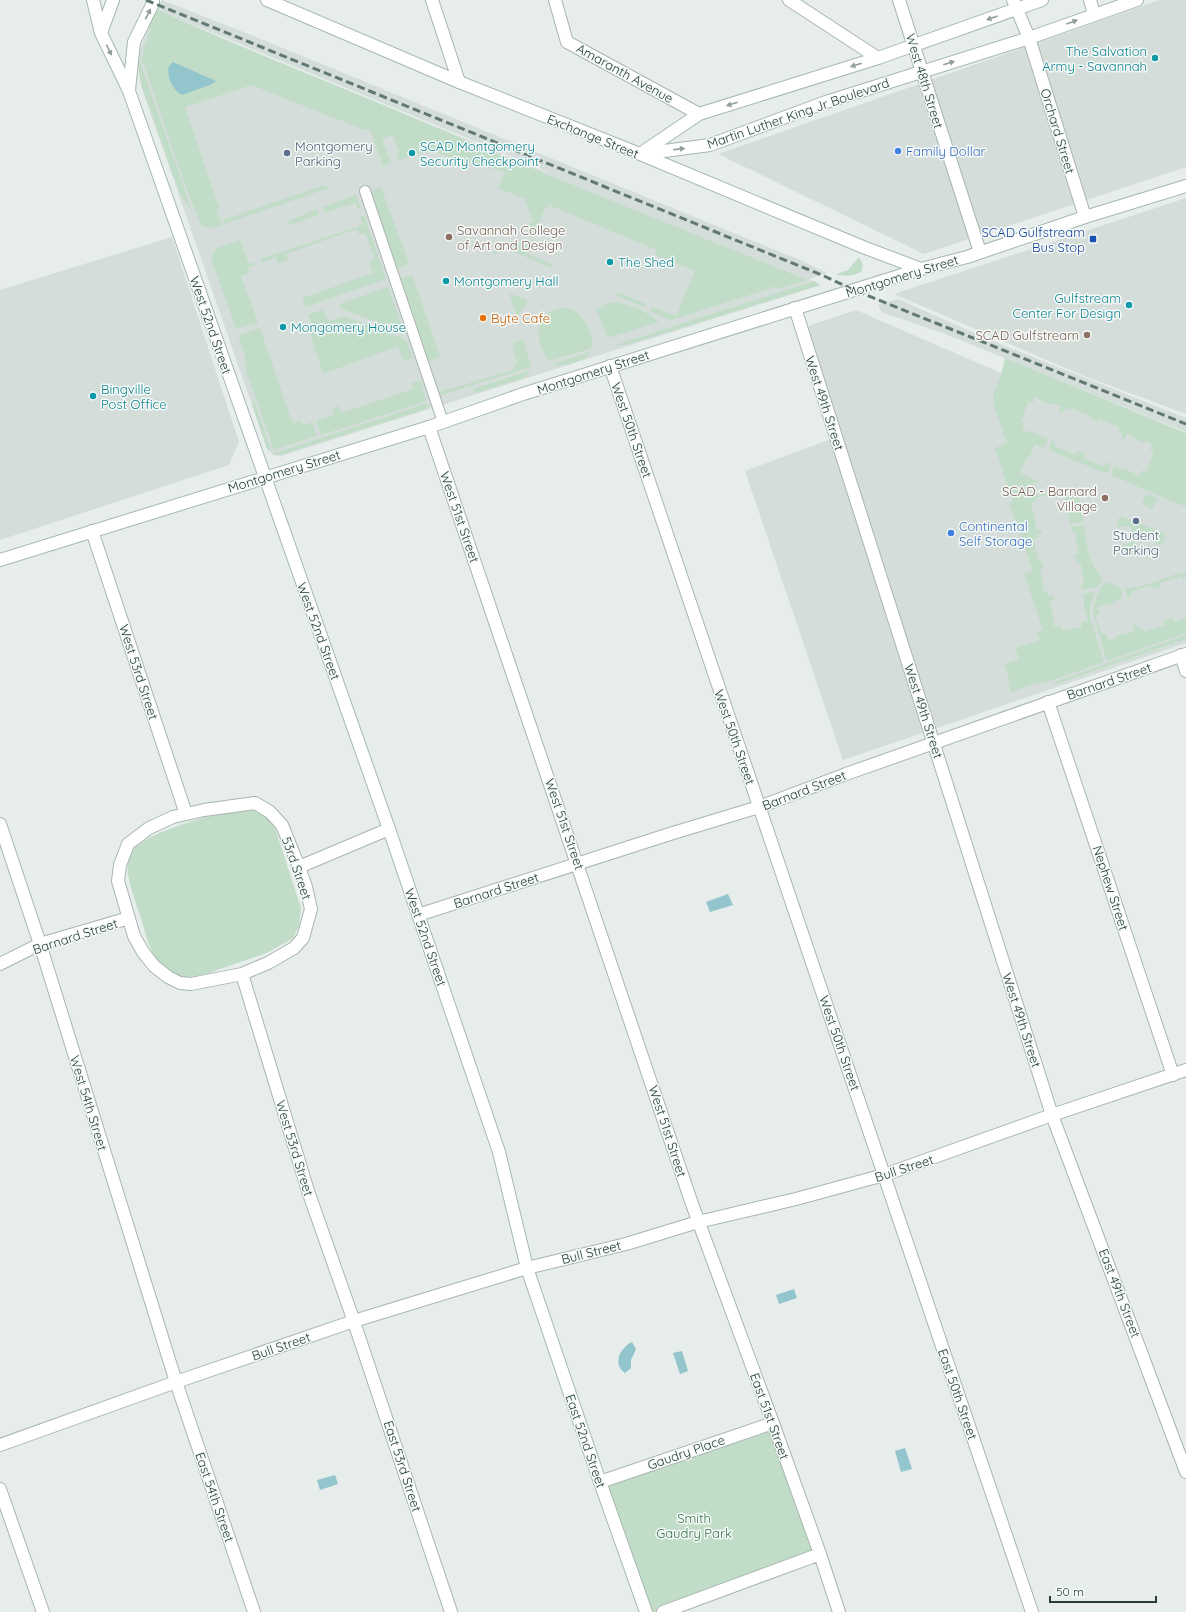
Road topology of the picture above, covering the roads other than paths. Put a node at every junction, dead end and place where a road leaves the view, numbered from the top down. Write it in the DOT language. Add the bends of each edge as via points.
graph roads {
  1 [pos="93,0"];
  2 [pos="113,0"];
  3 [pos="153,0"];
  4 [pos="266,0"];
  5 [pos="432,0"];
  6 [pos="555,0"];
  7 [pos="789,0"];
  8 [pos="899,0"];
  9 [pos="1042,0"];
  10 [pos="1090,0"];
  11 [pos="1137,0"];
  12 [pos="284,4"];
  13 [pos="1014,5"];
  14 [pos="1094,14"];
  15 [pos="101,33"];
  16 [pos="1029,38"];
  17 [pos="914,45"];
  18 [pos="878,58"];
  19 [pos="922,72"];
  20 [pos="459,82"];
  21 [pos="129,92"];
  22 [pos="699,114"];
  23 [pos="640,154"];
  24 [pos="1186,186"];
  25 [pos="365,191"];
  26 [pos="1085,217"];
  27 [pos="980,252"];
  28 [pos="921,269"];
  29 [pos="795,308"];
  30 [pos="610,366"];
  31 [pos="442,422"];
  32 [pos="429,427"];
  33 [pos="265,477"];
  34 [pos="92,531"];
  35 [pos="0,560"];
  36 [pos="1184,655"];
  37 [pos="1186,671"];
  38 [pos="1048,702"];
  39 [pos="934,742"];
  40 [pos="759,807"];
  41 [pos="186,814"];
  42 [pos="0,824"];
  43 [pos="389,829"];
  44 [pos="578,864"];
  45 [pos="299,867"];
  46 [pos="418,915"];
  47 [pos="129,918"];
  48 [pos="40,944"];
  49 [pos="0,964"];
  50 [pos="242,974"];
  51 [pos="1186,1070"];
  52 [pos="1173,1075"];
  53 [pos="1052,1115"];
  54 [pos="884,1175"];
  55 [pos="698,1222"];
  56 [pos="527,1268"];
  57 [pos="354,1321"];
  58 [pos="176,1382"];
  59 [pos="773,1423"];
  60 [pos="0,1445"];
  61 [pos="1183,1451"];
  62 [pos="1186,1472"];
  63 [pos="600,1482"];
  64 [pos="0,1489"];
  65 [pos="820,1554"];
  66 [pos="43,1612"];
  67 [pos="254,1612"];
  68 [pos="451,1612"];
  69 [pos="646,1612"];
  70 [pos="663,1612"];
  71 [pos="839,1612"];
  72 [pos="1032,1612"];
  1 -- 15 [label="street, West 52nd Street"];
  2 -- 15 [label="street"];
  21 -- 3 [label="street, one-way" via="134,42"];
  4 -- 12 [label="street, Exchange Street"];
  5 -- 20 [label="street"];
  6 -- 22 [label="street, Amaranth Avenue" via="567,42"];
  7 -- 18 [label="street"];
  8 -- 17 [label="street, West 48th Street"];
  9 -- 13 [label="street, Martin Luther King Jr Boulevard"];
  10 -- 14 [label="street"];
  11 -- 14 [label="street, Martin Luther King Jr Boulevard"];
  12 -- 20 [label="street, Exchange Street"];
  13 -- 16 [label="street, Orchard Street"];
  13 -- 17 [label="street, Martin Luther King Jr Boulevard, one-way"];
  16 -- 14 [label="street, Martin Luther King Jr Boulevard, one-way"];
  15 -- 21 [label="street, West 52nd Street, one-way"];
  19 -- 16 [label="street, Martin Luther King Jr Boulevard, one-way"];
  16 -- 26 [label="street, Orchard Street"];
  17 -- 18 [label="street, Martin Luther King Jr Boulevard"];
  17 -- 19 [label="street, West 48th Street"];
  18 -- 22 [label="street, Martin Luther King Jr Boulevard, one-way"];
  23 -- 19 [label="street, Martin Luther King Jr Boulevard, one-way" via="710,145 826,102"];
  19 -- 27 [label="street, West 48th Street"];
  20 -- 23 [label="street, Exchange Street"];
  21 -- 33 [label="street, West 52nd Street"];
  22 -- 23 [label="street, Martin Luther King Jr Boulevard"];
  23 -- 28 [label="street, Exchange Street"];
  24 -- 26 [label="street, Montgomery Street"];
  25 -- 31 [label="street"];
  26 -- 27 [label="street, Montgomery Street"];
  27 -- 28 [label="street, Montgomery Street"];
  28 -- 29 [label="street, Montgomery Street"];
  29 -- 30 [label="street, Montgomery Street"];
  29 -- 39 [label="street, West 49th Street"];
  30 -- 31 [label="street, Montgomery Street"];
  30 -- 40 [label="street, West 50th Street"];
  31 -- 32 [label="street, Montgomery Street"];
  32 -- 33 [label="street, Montgomery Street"];
  32 -- 44 [label="street, West 51st Street"];
  33 -- 34 [label="street, Montgomery Street"];
  33 -- 43 [label="street, West 52nd Street"];
  34 -- 35 [label="street, Montgomery Street"];
  34 -- 41 [label="street, West 53rd Street"];
  36 -- 37 [label="street"];
  36 -- 38 [label="street, Barnard Street"];
  38 -- 39 [label="street, Barnard Street"];
  38 -- 52 [label="street, Nephew Street"];
  39 -- 40 [label="street, Barnard Street"];
  39 -- 53 [label="street, West 49th Street"];
  40 -- 44 [label="street, Barnard Street"];
  40 -- 54 [label="street, West 50th Street"];
  41 -- 45 [label="street, 53rd Street" via="255,803 270,812 282,825"];
  41 -- 47 [label="street, 53rd Street" via="149,828 128,844 120,865 118,881"];
  42 -- 48 [label="street, West 54th Street"];
  43 -- 45 [label="street"];
  43 -- 46 [label="street, West 52nd Street"];
  44 -- 46 [label="street, Barnard Street"];
  44 -- 55 [label="street, West 51st Street"];
  45 -- 50 [label="street, 53rd Street" via="311,909 303,938 294,948"];
  46 -- 56 [label="street, West 52nd Street" via="499,1152"];
  47 -- 48 [label="street, Barnard Street"];
  47 -- 50 [label="street, 53rd Street" via="134,936 143,952 154,966 180,983 191,984"];
  48 -- 49 [label="street, Barnard Street"];
  48 -- 58 [label="street, West 54th Street"];
  50 -- 57 [label="street, West 53rd Street" via="308,1191"];
  51 -- 52 [label="street, Bull Street"];
  52 -- 53 [label="street, Bull Street"];
  53 -- 54 [label="street, Bull Street"];
  53 -- 61 [label="street, East 49th Street"];
  54 -- 55 [label="street, Bull Street"];
  54 -- 72 [label="street, East 50th Street"];
  55 -- 56 [label="street, Bull Street" via="626,1244"];
  55 -- 59 [label="street, East 51st Street"];
  56 -- 57 [label="street, Bull Street"];
  56 -- 63 [label="street, East 52nd Street"];
  57 -- 58 [label="street, Bull Street"];
  57 -- 68 [label="street, East 53rd Street"];
  58 -- 60 [label="street, Bull Street"];
  58 -- 67 [label="street, East 54th Street"];
  59 -- 63 [label="street, Gaudry Place"];
  59 -- 65 [label="street, East 51st Street"];
  61 -- 62 [label="street, East 49th Street"];
  63 -- 69 [label="street, East 52nd Street"];
  64 -- 66 [label="street"];
  65 -- 70 [label="street"];
  65 -- 71 [label="street, East 51st Street"];
}
